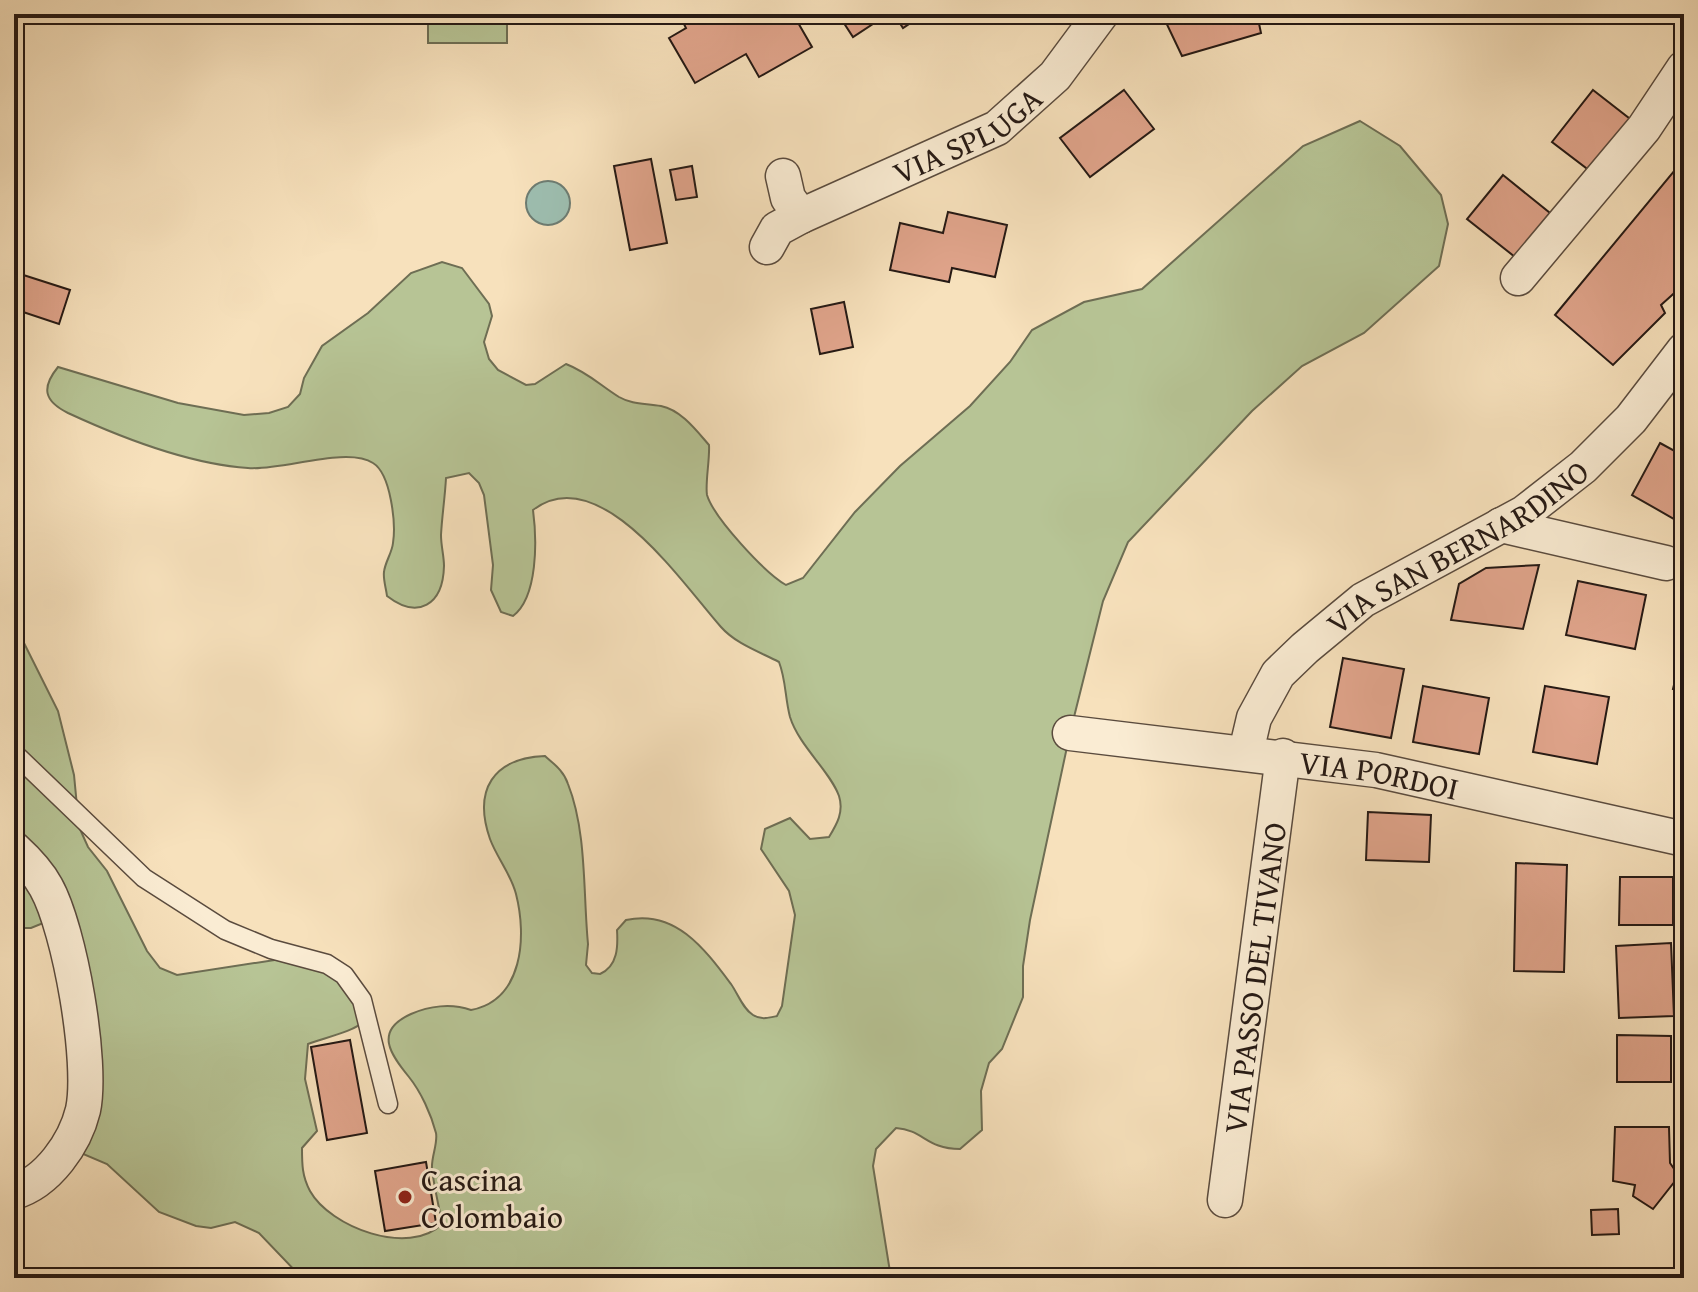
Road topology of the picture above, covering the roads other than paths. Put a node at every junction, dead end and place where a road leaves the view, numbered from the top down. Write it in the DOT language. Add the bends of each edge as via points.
graph roads {
  1 [pos="1101,14"];
  2 [pos="1684,68"];
  3 [pos="783,176"];
  4 [pos="801,216"];
  5 [pos="767,247"];
  6 [pos="1518,278"];
  7 [pos="1684,350"];
  8 [pos="1501,525"];
  9 [pos="1666,563"];
  10 [pos="1070,733"];
  11 [pos="1246,752"];
  12 [pos="14,753"];
  13 [pos="1283,756"];
  14 [pos="1684,839"];
  15 [pos="14,849"];
  16 [pos="388,1104"];
  17 [pos="14,1192"];
  18 [pos="1225,1200"];
  1 -- 4 [label="street, VIA SPLUGA" via="1055,76 997,128"];
  2 -- 6 [label="street" via="1644,128"];
  3 -- 4 [label="street" via="788,198"];
  4 -- 5 [label="street, VIA SPLUGA" via="777,229"];
  7 -- 8 [label="street, VIA SAN BERNARDINO" via="1631,419 1583,467"];
  8 -- 9 [label="street"];
  8 -- 11 [label="street, VIA SAN BERNARDINO" via="1363,600 1305,648 1278,674 1254,718"];
  10 -- 11 [label="street, VIA PORDOI"];
  11 -- 13 [label="street, VIA PORDOI"];
  12 -- 16 [label="lane" via="144,878 225,930 327,964 344,975 362,1000"];
  13 -- 14 [label="street, VIA PORDOI" via="1376,770"];
  13 -- 18 [label="street, VIA PASSO DEL TIVANO"];
  15 -- 17 [label="street" via="45,885 59,917 84,1055 83,1109 69,1148"];
}
